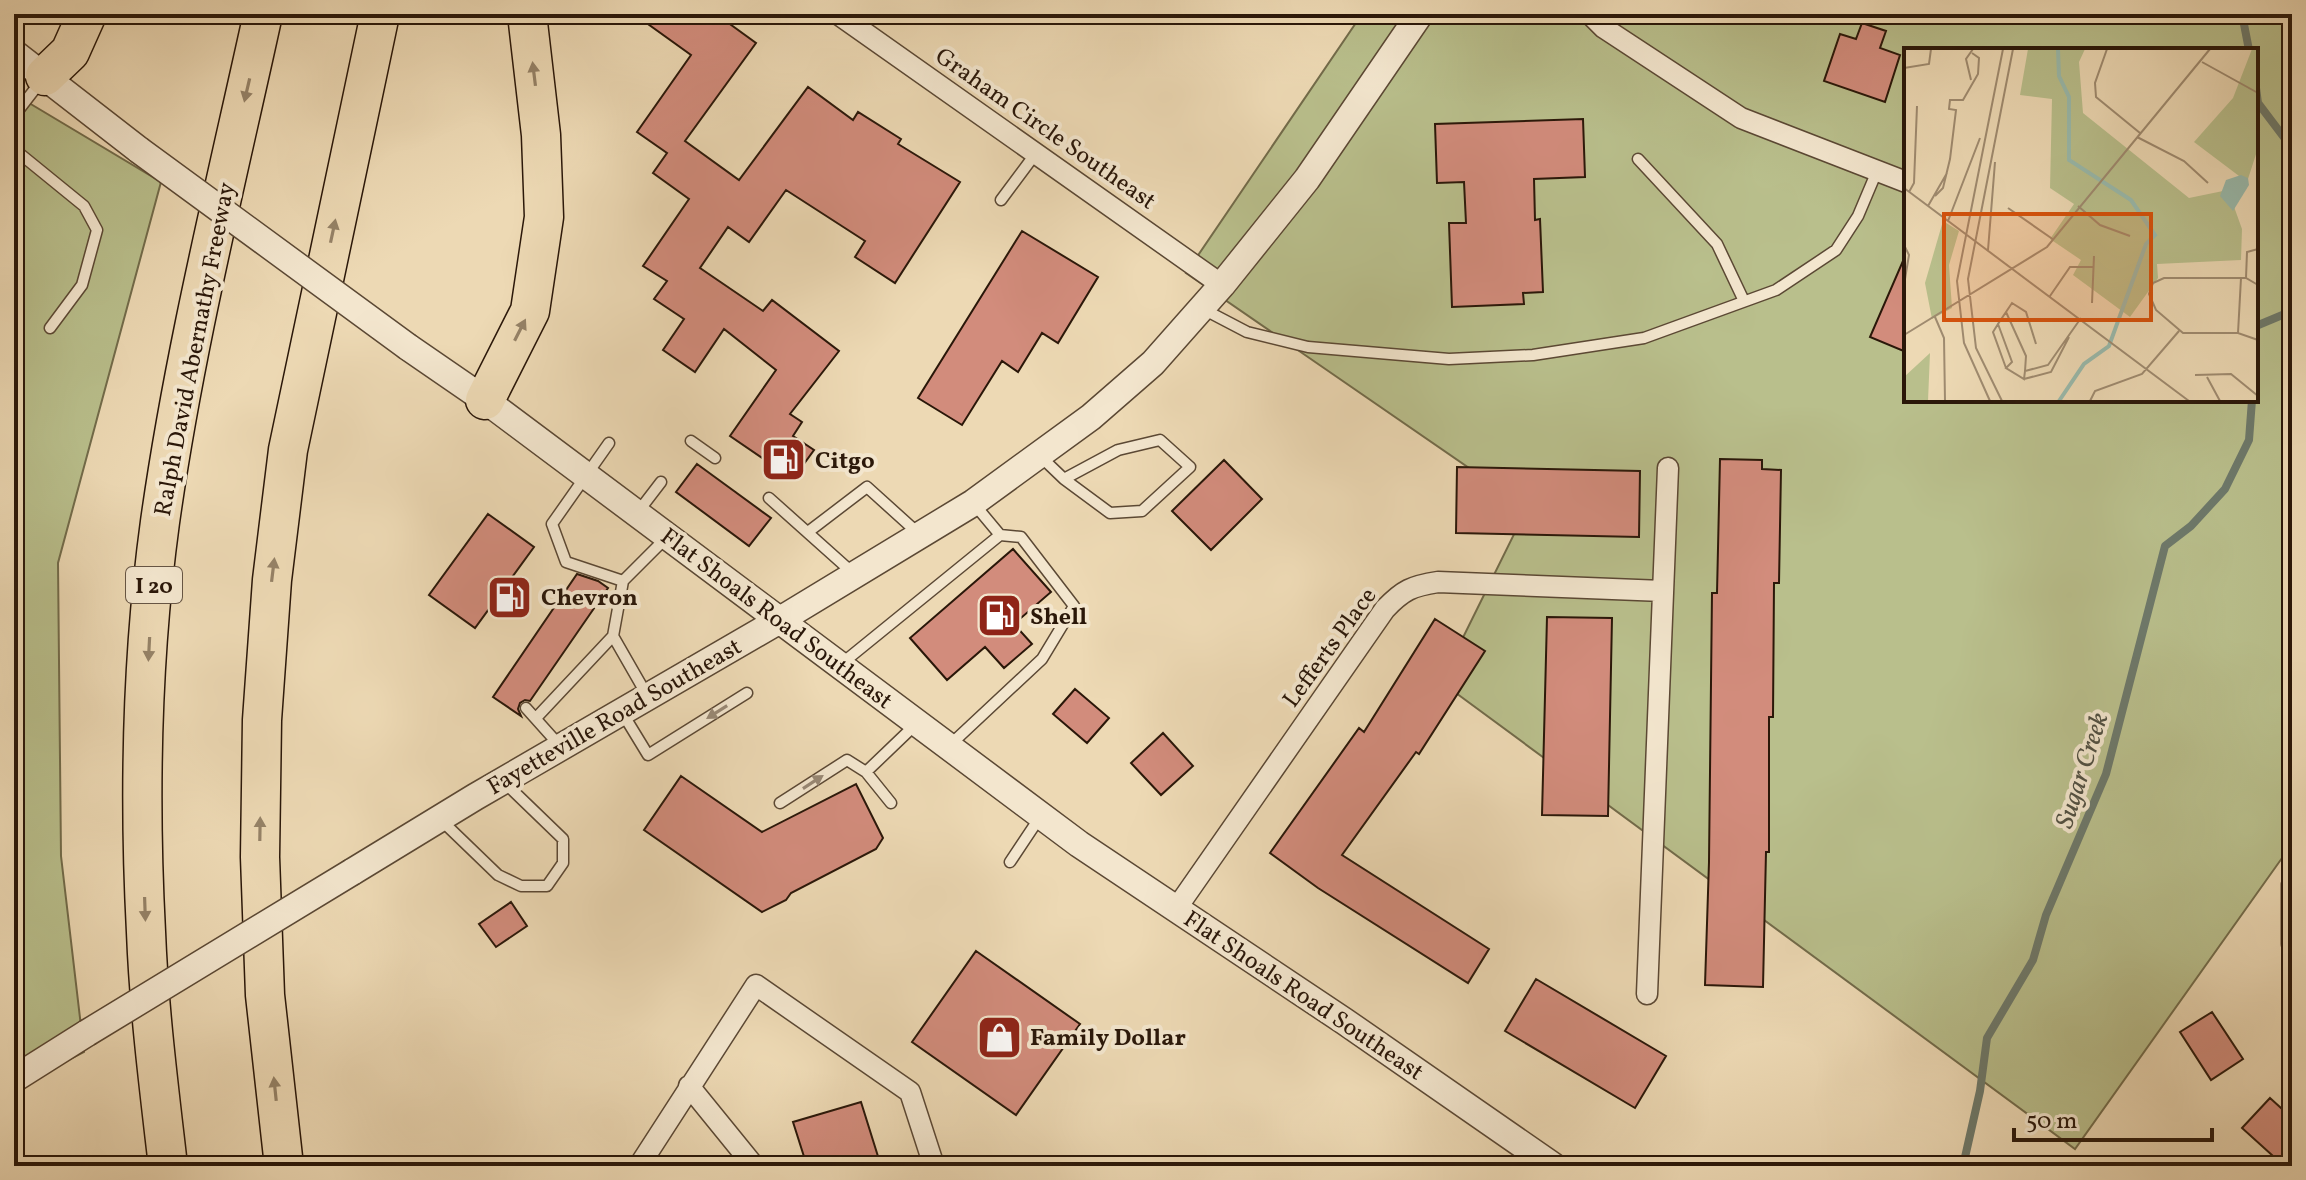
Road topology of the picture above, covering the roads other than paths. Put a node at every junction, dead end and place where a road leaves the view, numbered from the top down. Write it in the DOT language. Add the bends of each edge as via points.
graph roads {
  1 [pos="87,14"];
  2 [pos="263,14"];
  3 [pos="380,14"];
  4 [pos="527,14"];
  5 [pos="838,14"];
  6 [pos="1420,14"];
  7 [pos="1590,14"];
  8 [pos="14,53"];
  9 [pos="45,76"];
  10 [pos="14,116"];
  11 [pos="14,149"];
  12 [pos="1036,153"];
  13 [pos="1638,159"];
  14 [pos="1877,170"];
  15 [pos="1904,181"];
  16 [pos="1001,200"];
  17 [pos="1222,285"];
  18 [pos="1744,301"];
  19 [pos="1201,308"];
  20 [pos="50,328"];
  21 [pos="485,400"];
  22 [pos="691,441"];
  23 [pos="609,443"];
  24 [pos="1039,455"];
  25 [pos="715,458"];
  26 [pos="1668,468"];
  27 [pos="585,475"];
  28 [pos="1064,479"];
  29 [pos="661,482"];
  30 [pos="769,498"];
  31 [pos="973,503"];
  32 [pos="637,513"];
  33 [pos="808,532"];
  34 [pos="920,535"];
  35 [pos="1000,535"];
  36 [pos="668,537"];
  37 [pos="855,575"];
  38 [pos="623,581"];
  39 [pos="1663,591"];
  40 [pos="780,620"];
  41 [pos="613,636"];
  42 [pos="840,666"];
  43 [pos="747,693"];
  44 [pos="648,697"];
  45 [pos="526,708"];
  46 [pos="622,712"];
  47 [pos="536,718"];
  48 [pos="917,723"];
  49 [pos="948,746"];
  50 [pos="561,747"];
  51 [pos="866,772"];
  52 [pos="503,781"];
  53 [pos="780,803"];
  54 [pos="891,803"];
  55 [pos="1041,815"];
  56 [pos="439,819"];
  57 [pos="1010,862"];
  58 [pos="2292,885"];
  59 [pos="1176,909"];
  60 [pos="2292,944"];
  61 [pos="1647,994"];
  62 [pos="14,1079"];
  63 [pos="689,1086"];
  64 [pos="1537,1162"];
  65 [pos="168,1166"];
  66 [pos="284,1166"];
  67 [pos="639,1166"];
  68 [pos="754,1166"];
  69 [pos="934,1166"];
  1 -- 9 [label="highway" via="70,52"];
  2 -- 65 [label="highway, Ralph David Abernathy Freeway / I 20, one-way" via="179,400 150,633 143,800 146,934"];
  66 -- 3 [label="highway, one-way" via="265,995 260,857 272,580 288,450"];
  21 -- 4 [label="highway, one-way" via="530,311 544,217"];
  5 -- 12 [label="street, Graham Circle Southeast"];
  6 -- 17 [label="street, Fayetteville Road Southeast" via="1307,179"];
  7 -- 14 [label="street" via="1741,118"];
  8 -- 9 [label="street, Flat Shoals Road Southeast"];
  9 -- 10 [label="lane"];
  9 -- 21 [label="street, Flat Shoals Road Southeast, bridge"];
  11 -- 20 [label="lane" via="84,206 97,230 82,285"];
  12 -- 16 [label="lane"];
  12 -- 17 [label="street, Graham Circle Southeast"];
  13 -- 18 [label="lane" via="1717,244"];
  14 -- 15 [label="street"];
  14 -- 18 [label="lane" via="1858,216 1836,250 1776,290"];
  17 -- 19 [label="street, Fayetteville Road Southeast"];
  18 -- 19 [label="lane" via="1644,338 1533,355 1449,359 1308,347 1247,332"];
  19 -- 24 [label="street, Fayetteville Road Southeast" via="1153,363"];
  21 -- 27 [label="street, Flat Shoals Road Southeast"];
  22 -- 25 [label="lane"];
  23 -- 27 [label="lane"];
  24 -- 28 [label="lane"];
  24 -- 31 [label="street, Fayetteville Road Southeast"];
  26 -- 39 [label="street"];
  27 -- 32 [label="street, Flat Shoals Road Southeast"];
  27 -- 38 [label="lane" via="552,524 566,562"];
  28 -- 28 [label="lane" via="1110,513 1142,511 1190,467 1160,440 1118,450"];
  29 -- 32 [label="lane"];
  30 -- 33 [label="lane"];
  31 -- 34 [label="street, Fayetteville Road Southeast"];
  31 -- 35 [label="lane"];
  32 -- 36 [label="street, Flat Shoals Road Southeast"];
  33 -- 34 [label="lane" via="867,487"];
  33 -- 37 [label="lane"];
  34 -- 37 [label="street, Fayetteville Road Southeast"];
  35 -- 42 [label="lane"];
  35 -- 49 [label="lane" via="1021,537 1074,606 1042,659"];
  36 -- 38 [label="lane"];
  36 -- 40 [label="street, Flat Shoals Road Southeast"];
  37 -- 40 [label="street, Fayetteville Road Southeast"];
  38 -- 41 [label="lane"];
  39 -- 59 [label="street, Lefferts Place" via="1438,582 1400,593"];
  39 -- 61 [label="street"];
  40 -- 42 [label="street, Flat Shoals Road Southeast"];
  40 -- 44 [label="street, Fayetteville Road Southeast"];
  41 -- 44 [label="lane"];
  41 -- 47 [label="lane"];
  42 -- 48 [label="street, Flat Shoals Road Southeast"];
  43 -- 46 [label="lane, one-way" via="648,755"];
  44 -- 46 [label="street, Fayetteville Road Southeast"];
  45 -- 47 [label="lane"];
  46 -- 50 [label="street, Fayetteville Road Southeast"];
  47 -- 50 [label="lane"];
  48 -- 49 [label="street, Flat Shoals Road Southeast"];
  48 -- 51 [label="lane"];
  49 -- 55 [label="street, Flat Shoals Road Southeast"];
  50 -- 52 [label="street, Fayetteville Road Southeast"];
  53 -- 51 [label="lane, one-way" via="847,760"];
  51 -- 54 [label="lane"];
  52 -- 56 [label="street, Fayetteville Road Southeast"];
  52 -- 56 [label="lane" via="563,839 563,863 547,886 521,886 498,875"];
  55 -- 57 [label="lane"];
  55 -- 59 [label="street, Flat Shoals Road Southeast"];
  56 -- 62 [label="street, Fayetteville Road Southeast, bridge"];
  58 -- 60 [label="street"];
  59 -- 64 [label="street, Flat Shoals Road Southeast" via="1344,1021"];
  63 -- 67 [label="street"];
  63 -- 68 [label="street"];
  63 -- 69 [label="street" via="756,985 910,1092"];
}
